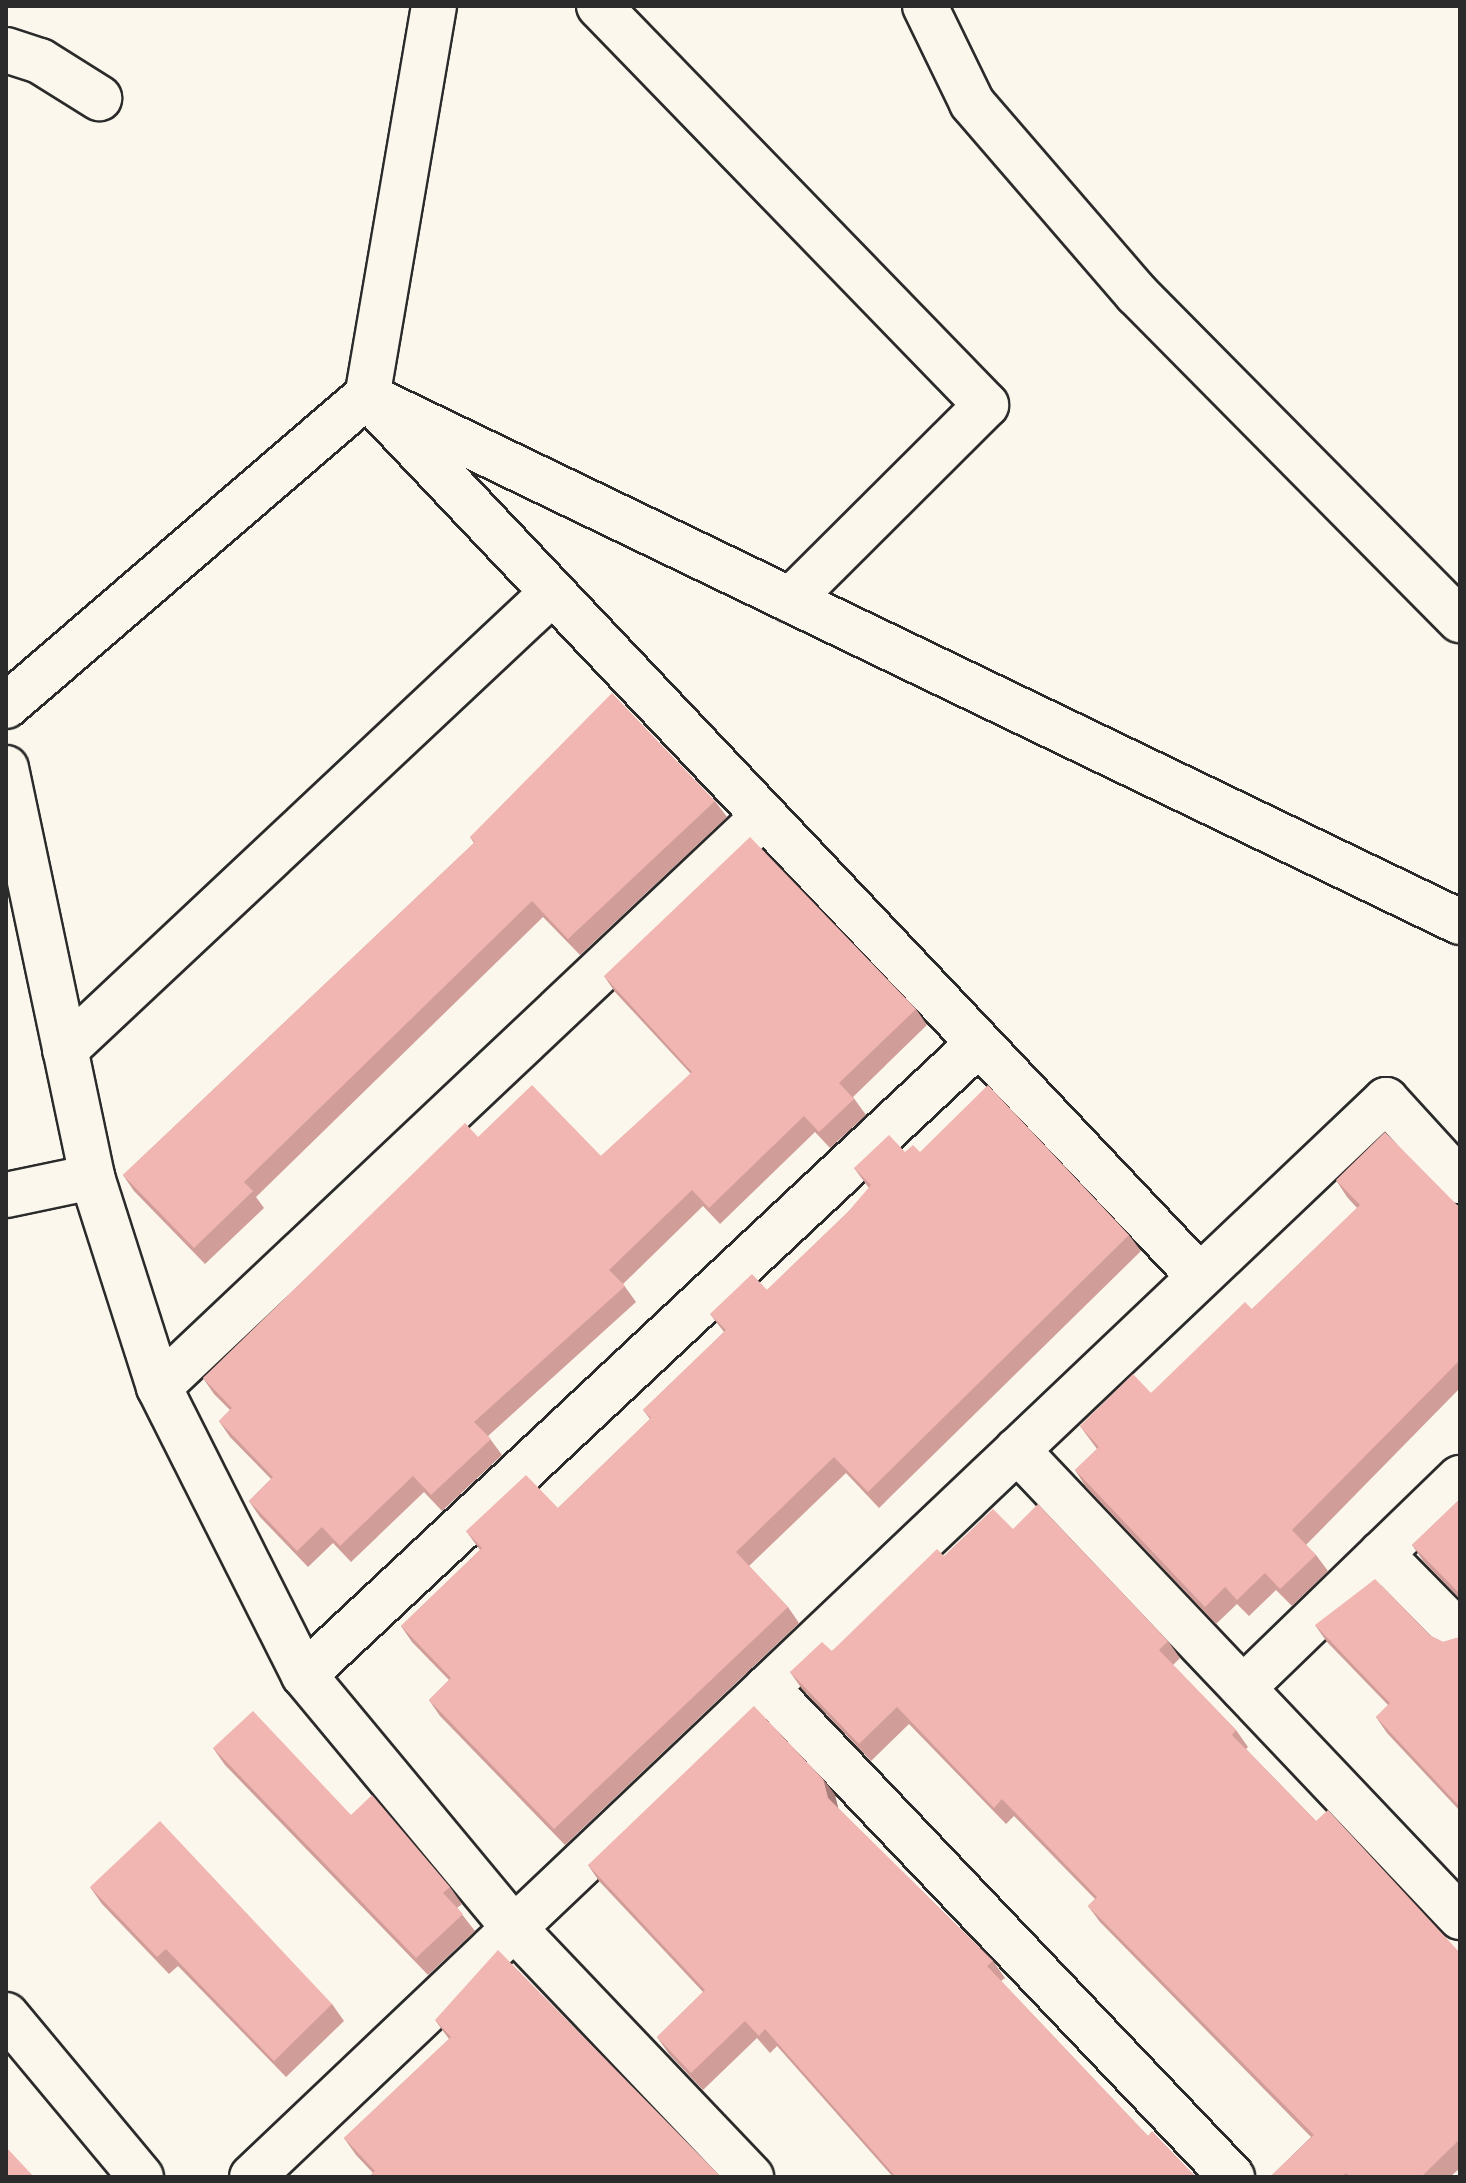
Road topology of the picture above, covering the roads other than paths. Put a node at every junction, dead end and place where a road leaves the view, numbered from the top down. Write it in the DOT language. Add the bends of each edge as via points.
graph roads {
  1 [pos="434,6"];
  2 [pos="599,6"];
  3 [pos="925,6"];
  4 [pos="6,50"];
  5 [pos="99,98"];
  6 [pos="367,396"];
  7 [pos="552,593"];
  8 [pos="790,600"];
  9 [pos="1460,620"];
  10 [pos="6,706"];
  11 [pos="6,768"];
  12 [pos="763,817"];
  13 [pos="1460,922"];
  14 [pos="977,1045"];
  15 [pos="65,1050"];
  16 [pos="92,1177"];
  17 [pos="1460,1181"];
  18 [pos="6,1195"];
  19 [pos="1200,1277"];
  20 [pos="159,1387"];
  21 [pos="1017,1450"];
  22 [pos="1460,1478"];
  23 [pos="1381,1554"];
  24 [pos="1460,1634"];
  25 [pos="304,1675"];
  26 [pos="767,1688"];
  27 [pos="1243,1688"];
  28 [pos="1460,1917"];
  29 [pos="514,1928"];
  30 [pos="6,2015"];
  31 [pos="141,2177"];
  32 [pos="252,2177"];
  33 [pos="751,2177"];
  34 [pos="1232,2177"];
  1 -- 6 [label="street"];
  2 -- 8 [label="street" via="986,405"];
  3 -- 9 [label="street" via="972,103 1137,294"];
  4 -- 5 [label="street" via="40,61"];
  6 -- 7 [label="street"];
  6 -- 8 [label="street"];
  6 -- 10 [label="street"];
  7 -- 12 [label="street"];
  7 -- 15 [label="street"];
  8 -- 13 [label="street"];
  11 -- 15 [label="street"];
  12 -- 14 [label="street"];
  12 -- 20 [label="street"];
  14 -- 19 [label="street"];
  14 -- 25 [label="street"];
  15 -- 16 [label="street"];
  16 -- 18 [label="street"];
  16 -- 20 [label="street"];
  17 -- 19 [label="street" via="1386,1100"];
  19 -- 21 [label="street"];
  20 -- 25 [label="street"];
  21 -- 26 [label="street"];
  21 -- 27 [label="street"];
  22 -- 23 [label="street"];
  23 -- 24 [label="street"];
  23 -- 27 [label="street"];
  25 -- 29 [label="street"];
  26 -- 29 [label="street"];
  26 -- 34 [label="street"];
  27 -- 28 [label="street"];
  29 -- 32 [label="street"];
  29 -- 33 [label="street"];
  30 -- 31 [label="street"];
}
